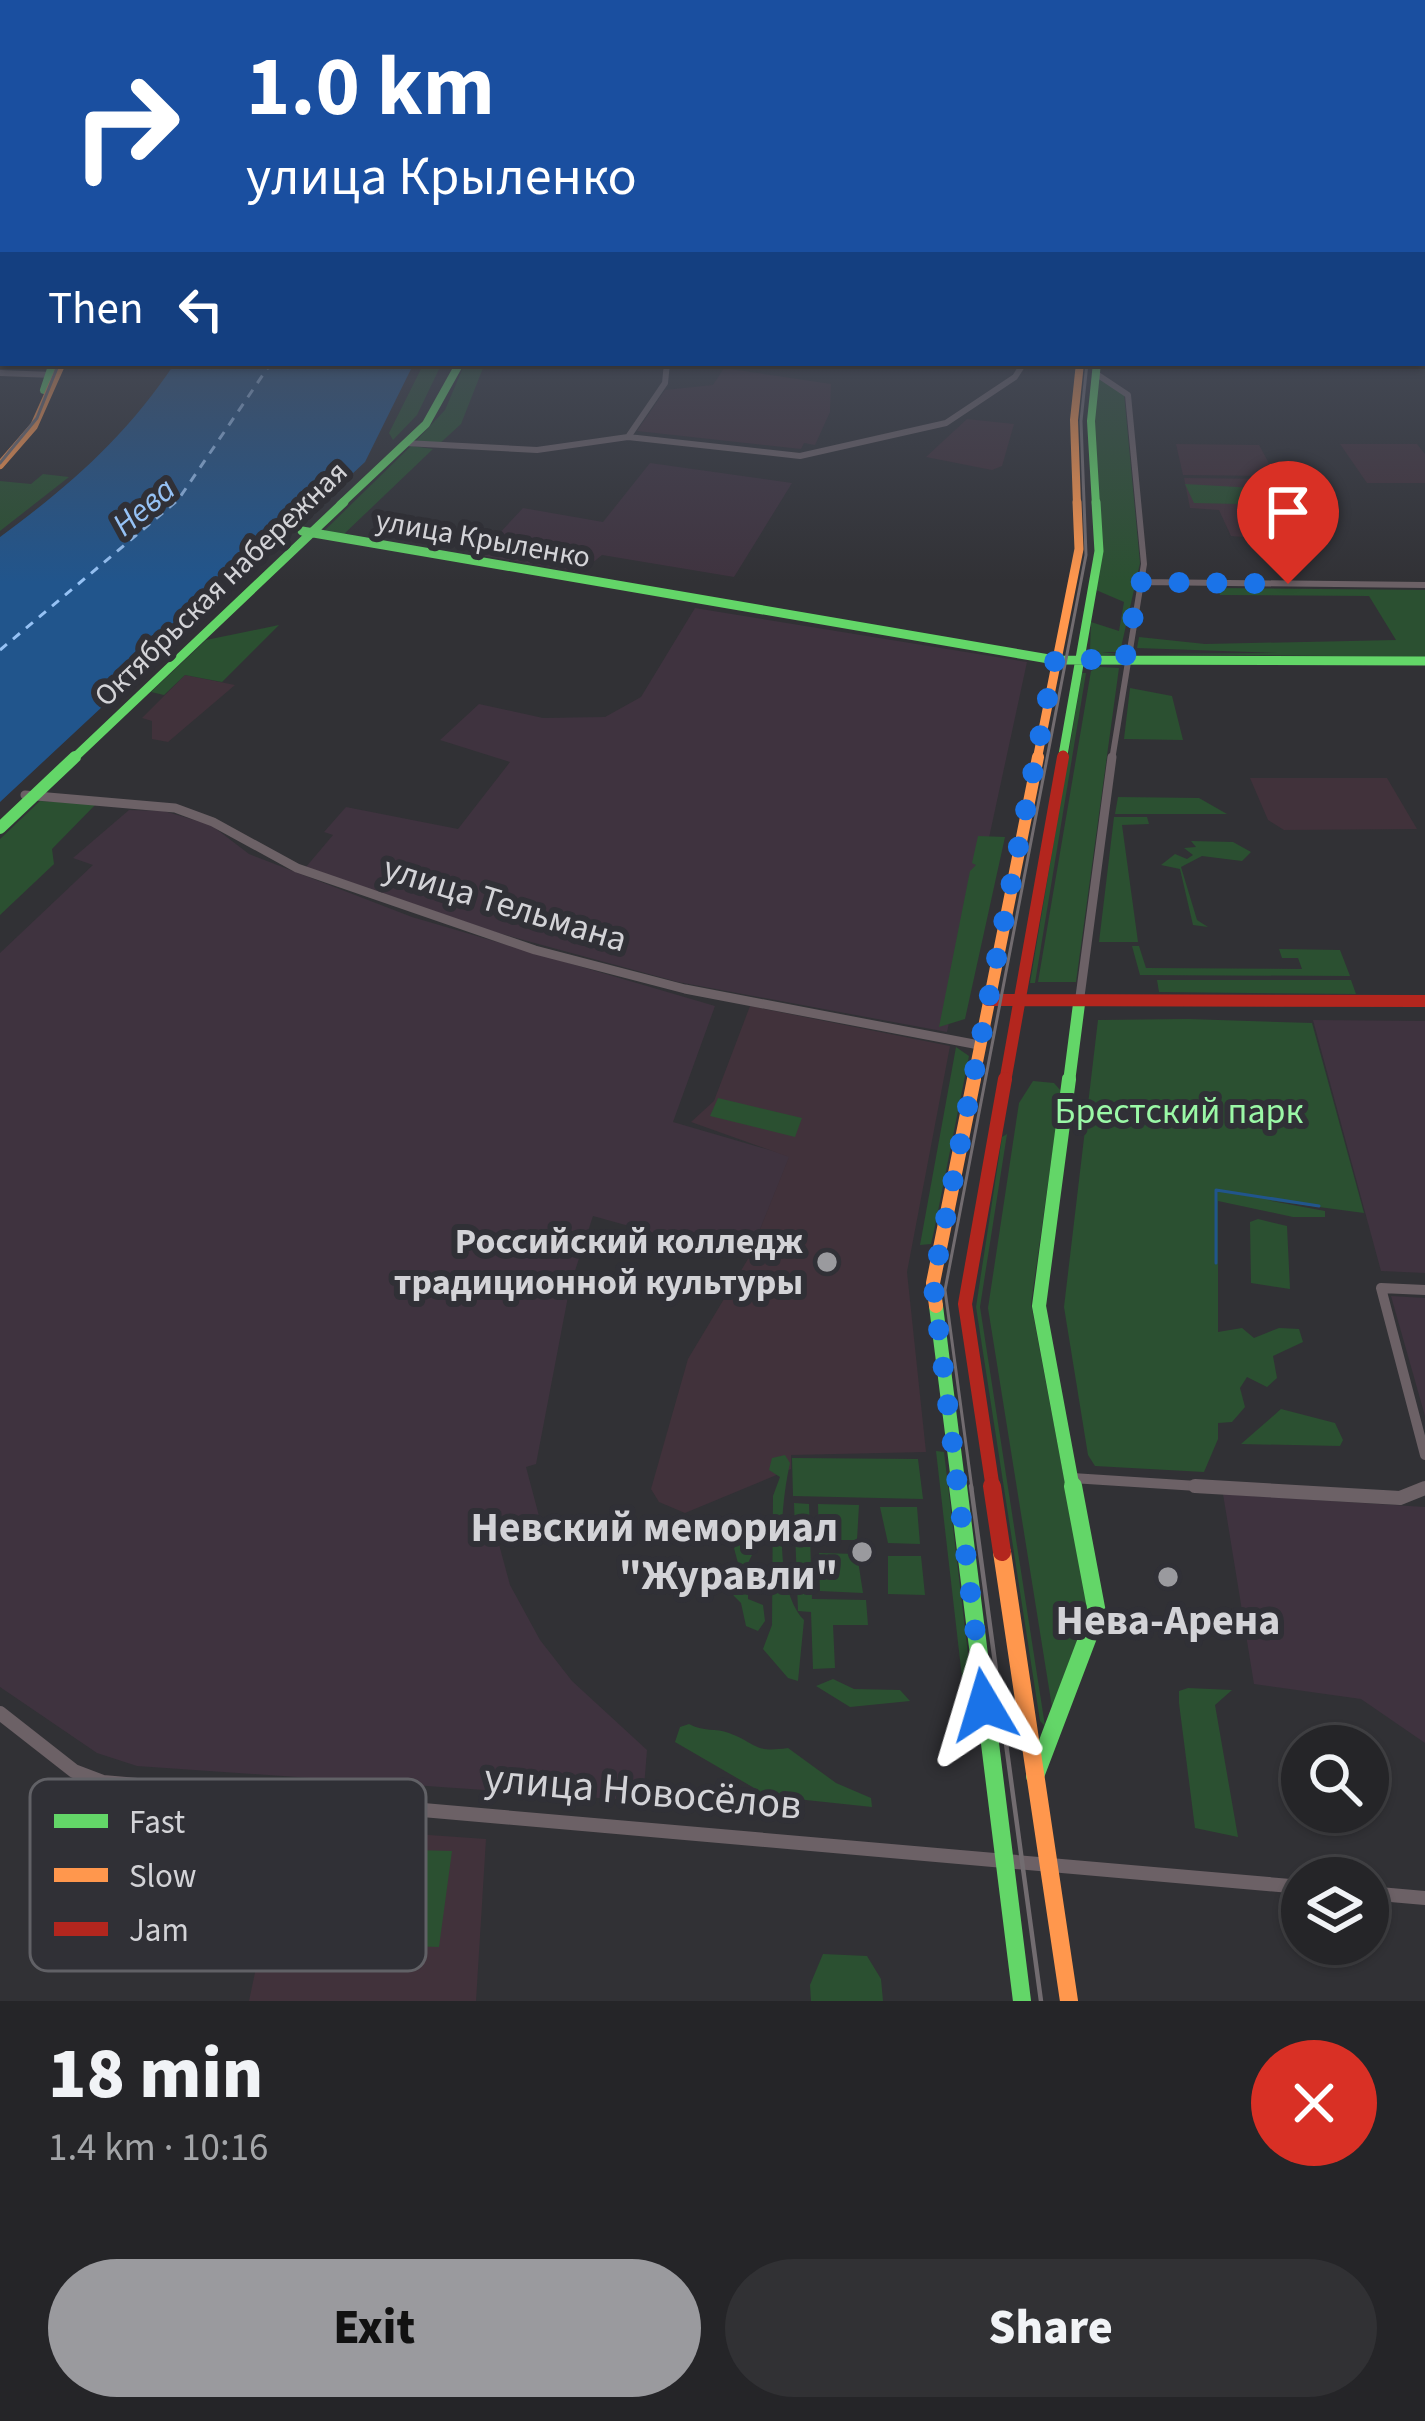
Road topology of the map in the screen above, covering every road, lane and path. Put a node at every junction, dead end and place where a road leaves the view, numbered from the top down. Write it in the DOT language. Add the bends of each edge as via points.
graph roads {
  1 [pos="42,395"];
  2 [pos="436,395"];
  3 [pos="443,395"];
  4 [pos="656,395"];
  5 [pos="987,395"];
  6 [pos="1076,395"];
  7 [pos="1093,395"];
  8 [pos="1128,395"];
  9 [pos="628,437"];
  10 [pos="405,443"];
  11 [pos="0,461"];
  12 [pos="307,532"];
  13 [pos="1140,582"];
  14 [pos="1425,585"];
  15 [pos="1056,658"];
  16 [pos="1125,659"];
  17 [pos="1079,660"];
  18 [pos="1425,661"];
  19 [pos="30,796"];
  20 [pos="0,818"];
  21 [pos="0,829"];
  22 [pos="988,1000"];
  23 [pos="1018,1000"];
  24 [pos="1080,1001"];
  25 [pos="1425,1004"];
  26 [pos="979,1045"];
  27 [pos="1425,1290"];
  28 [pos="1425,1455"];
  29 [pos="1072,1478"];
  30 [pos="1425,1488"];
  31 [pos="0,1714"];
  32 [pos="1035,1777"];
  33 [pos="95,1779"];
  34 [pos="426,1810"];
  35 [pos="1004,1859"];
  36 [pos="1048,1865"];
  37 [pos="1281,1886"];
  38 [pos="1389,1895"];
  39 [pos="1425,1898"];
  40 [pos="1019,1976"];
  41 [pos="1065,1976"];
  42 [pos="1011,2001"];
  43 [pos="1022,2001"];
  44 [pos="1069,2001"];
  45 [pos="1080,2001"];
  1 -- 11 [label="main road"];
  2 -- 12 [label="main road, Октябрьская набережная"];
  3 -- 10 [label="main road, Октябрьская набережная"];
  4 -- 9 [label="street"];
  5 -- 9 [label="street" via="946,423 805,456"];
  6 -- 15 [label="main road" via="1079,549"];
  7 -- 17 [label="main road" via="1099,550"];
  8 -- 13 [label="street"];
  9 -- 10 [label="street" via="537,451"];
  10 -- 12 [label="main road, Октябрьская набережная"];
  12 -- 15 [label="main road, улица Крыленко"];
  12 -- 19 [label="main road, Октябрьская набережная"];
  13 -- 14 [label="street"];
  13 -- 16 [label="street"];
  15 -- 17 [label="main road, улица Крыленко"];
  15 -- 22 [label="main road"];
  16 -- 17 [label="main road, улица Крыленко"];
  16 -- 18 [label="main road, улица Крыленко"];
  16 -- 24 [label="street"];
  17 -- 23 [label="main road"];
  19 -- 20 [label="main road, Октябрьская набережная"];
  19 -- 21 [label="main road, Октябрьская набережная"];
  19 -- 26 [label="street, улица Тельмана" via="175,808 296,868 535,950 685,989"];
  22 -- 23 [label="main road"];
  22 -- 26 [label="main road"];
  23 -- 24 [label="main road"];
  23 -- 32 [label="main road" via="965,1304"];
  24 -- 25 [label="main road"];
  24 -- 29 [label="main road" via="1040,1306"];
  26 -- 35 [label="main road" via="933,1298"];
  27 -- 28 [label="street" via="1381,1288"];
  29 -- 30 [label="street" via="1400,1498"];
  29 -- 32 [label="main road" via="1097,1612"];
  31 -- 33 [label="street, улица Новосёлов"];
  32 -- 36 [label="main road"];
  34 -- 35 [label="street, улица Новосёлов"];
  35 -- 36 [label="street, улица Новосёлов"];
  35 -- 40 [label="main road"];
  36 -- 37 [label="street, улица Новосёлов"];
  36 -- 41 [label="main road"];
  38 -- 39 [label="street"];
  40 -- 42 [label="street"];
  40 -- 43 [label="main road"];
  41 -- 44 [label="main road"];
  41 -- 45 [label="street"];
}
